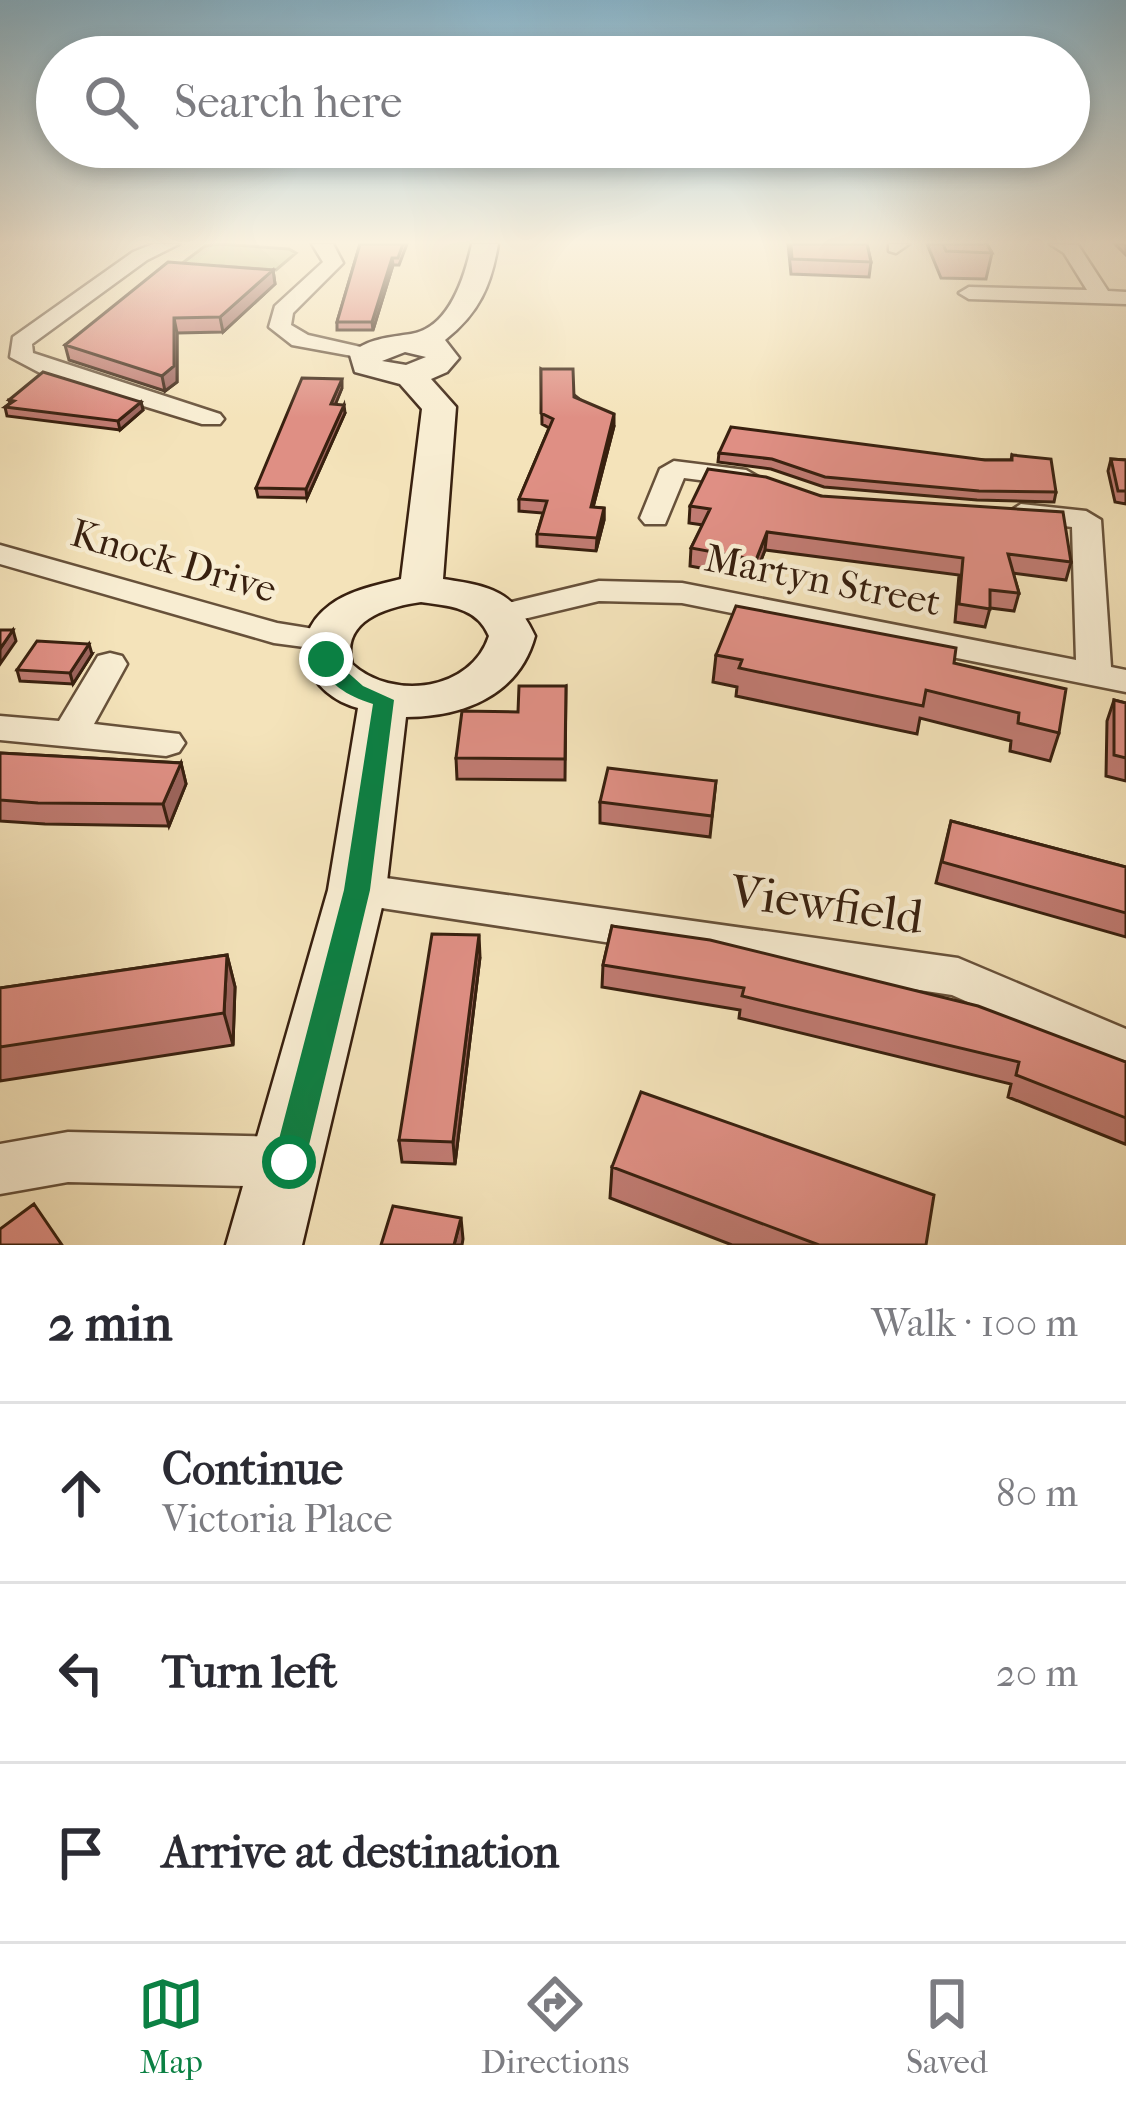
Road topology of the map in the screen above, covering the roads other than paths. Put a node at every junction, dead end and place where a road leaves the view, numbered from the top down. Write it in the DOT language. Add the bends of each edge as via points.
graph roads {
  1 [pos="76,302"];
  2 [pos="293,302"];
  3 [pos="470,302"];
  4 [pos="366,355"];
  5 [pos="415,359"];
  6 [pos="211,419"];
  7 [pos="770,482"];
  8 [pos="998,512"];
  9 [pos="655,518"];
  10 [pos="0,554"];
  11 [pos="421,589"];
  12 [pos="503,614"];
  13 [pos="327,640"];
  14 [pos="110,664"];
  15 [pos="1110,678"];
  16 [pos="384,700"];
  17 [pos="0,728"];
  18 [pos="70,734"];
  19 [pos="166,743"];
  20 [pos="357,890"];
  21 [pos="1126,1052"];
  22 [pos="289,1162"];
  23 [pos="0,1169"];
  24 [pos="264,1245"];
  1 -- 6 [label="street" via="21,342 22,357"];
  2 -- 4 [label="street" via="280,327 300,340"];
  3 -- 5 [label="street"];
  4 -- 5 [label="street" via="376,371"];
  5 -- 11 [label="street" via="439,407"];
  7 -- 9 [label="street" via="674,470"];
  8 -- 15 [label="street" via="1086,520"];
  10 -- 13 [label="street, Knock Drive"];
  11 -- 12 [label="street" via="469,595"];
  11 -- 13 [label="street" via="351,611"];
  12 -- 15 [label="street, Martyn Street" via="599,591 682,593"];
  12 -- 16 [label="street" via="513,651 480,686 434,700"];
  13 -- 16 [label="street" via="336,677"];
  14 -- 18 [label="street"];
  16 -- 20 [label="street"];
  17 -- 18 [label="street"];
  18 -- 19 [label="street"];
  20 -- 21 [label="street, Viewfield" via="958,977"];
  20 -- 22 [label="street"];
  22 -- 23 [label="street" via="68,1157"];
  22 -- 24 [label="street"];
}
